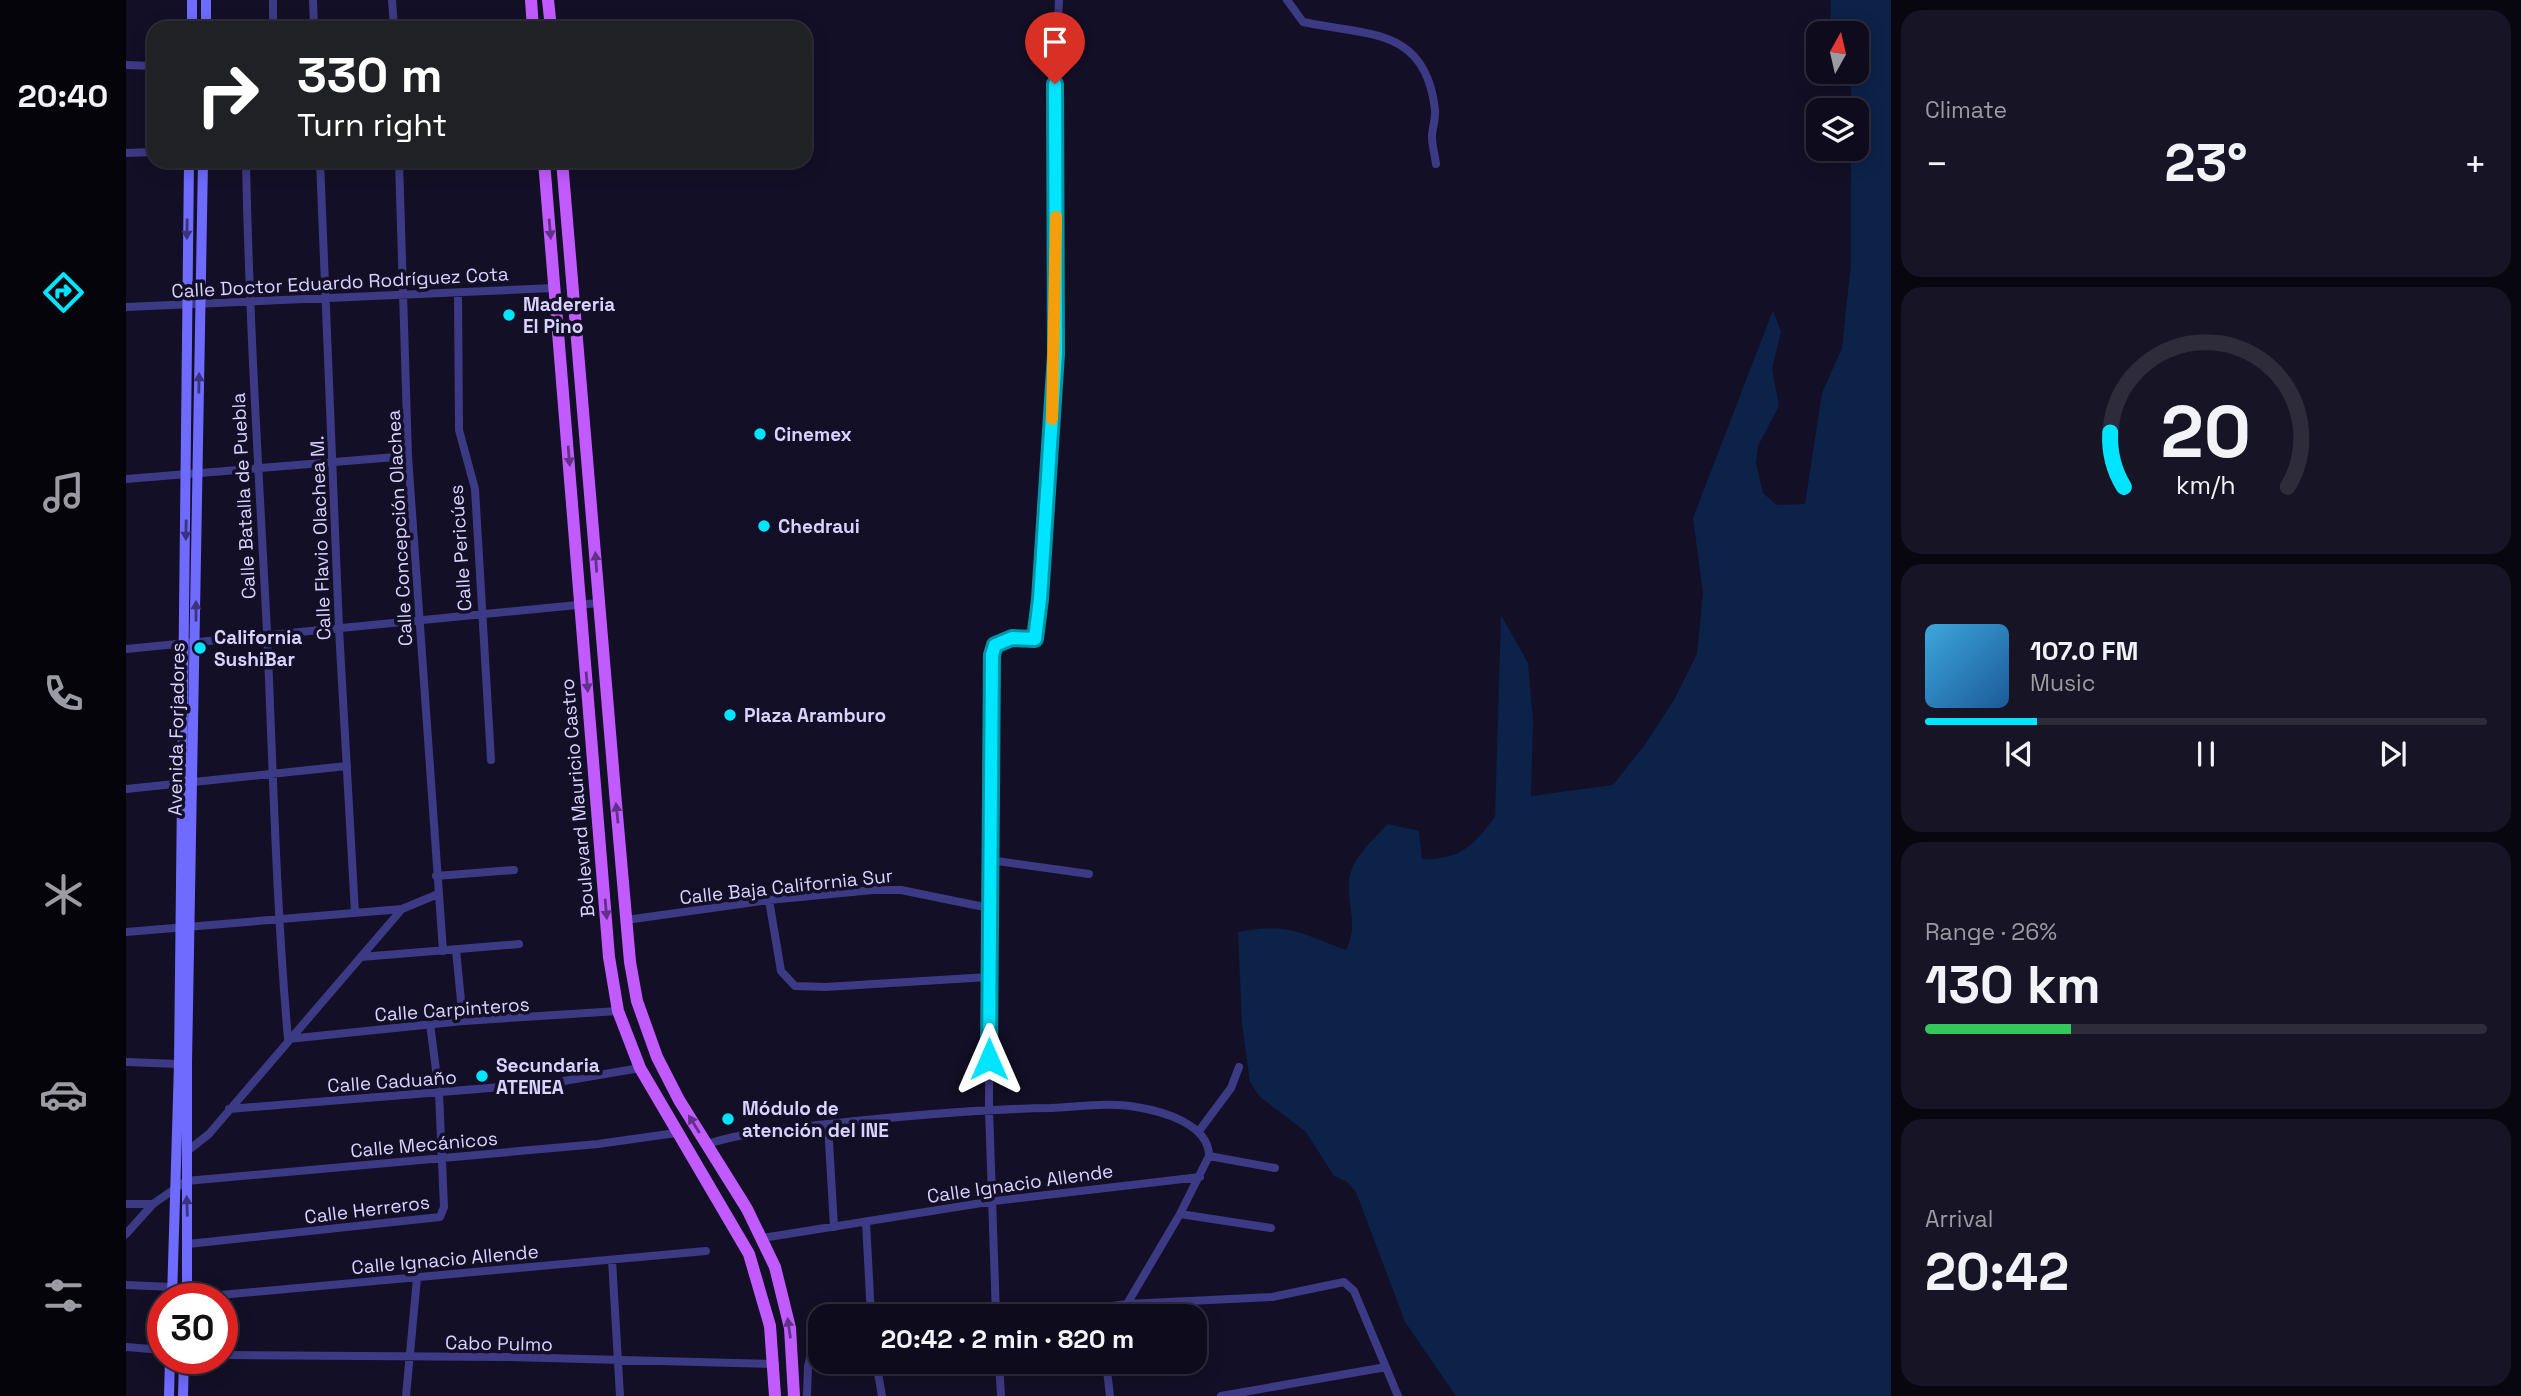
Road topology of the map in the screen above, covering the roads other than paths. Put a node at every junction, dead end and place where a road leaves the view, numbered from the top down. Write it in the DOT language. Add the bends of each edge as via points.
graph roads {
  1 [pos="192,0"];
  2 [pos="206,0"];
  3 [pos="273,0"];
  4 [pos="313,0"];
  5 [pos="392,0"];
  6 [pos="531,0"];
  7 [pos="548,0"];
  8 [pos="1059,0"];
  9 [pos="1287,0"];
  10 [pos="192,21"];
  11 [pos="205,21"];
  12 [pos="273,21"];
  13 [pos="314,21"];
  14 [pos="394,21"];
  15 [pos="532,21"];
  16 [pos="550,21"];
  17 [pos="126,65"];
  18 [pos="147,66"];
  19 [pos="147,152"];
  20 [pos="126,153"];
  21 [pos="1436,164"];
  22 [pos="189,168"];
  23 [pos="203,168"];
  24 [pos="246,168"];
  25 [pos="320,168"];
  26 [pos="400,168"];
  27 [pos="545,168"];
  28 [pos="563,168"];
  29 [pos="554,288"];
  30 [pos="458,293"];
  31 [pos="406,295"];
  32 [pos="327,299"];
  33 [pos="248,303"];
  34 [pos="186,305"];
  35 [pos="201,305"];
  36 [pos="126,307"];
  37 [pos="408,456"];
  38 [pos="333,464"];
  39 [pos="258,471"];
  40 [pos="192,475"];
  41 [pos="126,480"];
  42 [pos="598,603"];
  43 [pos="580,605"];
  44 [pos="481,615"];
  45 [pos="419,621"];
  46 [pos="339,629"];
  47 [pos="267,636"];
  48 [pos="190,643"];
  49 [pos="126,649"];
  50 [pos="491,760"];
  51 [pos="347,766"];
  52 [pos="272,776"];
  53 [pos="187,784"];
  54 [pos="126,789"];
  55 [pos="601,852"];
  56 [pos="990,860"];
  57 [pos="514,870"];
  58 [pos="1089,874"];
  59 [pos="436,876"];
  60 [pos="624,884"];
  61 [pos="438,894"];
  62 [pos="769,900"];
  63 [pos="989,908"];
  64 [pos="402,909"];
  65 [pos="355,913"];
  66 [pos="277,919"];
  67 [pos="626,920"];
  68 [pos="185,927"];
  69 [pos="126,932"];
  70 [pos="519,944"];
  71 [pos="456,950"];
  72 [pos="443,951"];
  73 [pos="361,957"];
  74 [pos="989,977"];
  75 [pos="618,1011"];
  76 [pos="463,1021"];
  77 [pos="429,1024"];
  78 [pos="288,1039"];
  79 [pos="126,1062"];
  80 [pos="179,1063"];
  81 [pos="1239,1067"];
  82 [pos="640,1068"];
  83 [pos="439,1093"];
  84 [pos="229,1109"];
  85 [pos="989,1109"];
  86 [pos="828,1124"];
  87 [pos="1199,1131"];
  88 [pos="676,1133"];
  89 [pos="707,1144"];
  90 [pos="186,1152"];
  91 [pos="1209,1156"];
  92 [pos="439,1158"];
  93 [pos="1275,1168"];
  94 [pos="1200,1177"];
  95 [pos="181,1183"];
  96 [pos="994,1201"];
  97 [pos="126,1204"];
  98 [pos="153,1204"];
  99 [pos="1180,1214"];
  100 [pos="866,1222"];
  101 [pos="834,1227"];
  102 [pos="1272,1228"];
  103 [pos="126,1234"];
  104 [pos="762,1238"];
  105 [pos="188,1244"];
  106 [pos="706,1251"];
  107 [pos="612,1260"];
  108 [pos="417,1278"];
  109 [pos="173,1283"];
  110 [pos="187,1283"];
  111 [pos="126,1285"];
  112 [pos="147,1289"];
  113 [pos="238,1294"];
  114 [pos="870,1304"];
  115 [pos="996,1304"];
  116 [pos="1127,1304"];
  117 [pos="126,1347"];
  118 [pos="147,1349"];
  119 [pos="238,1355"];
  120 [pos="409,1359"];
  121 [pos="619,1363"];
  122 [pos="775,1364"];
  123 [pos="808,1366"];
  124 [pos="1386,1367"];
  125 [pos="170,1374"];
  126 [pos="184,1374"];
  127 [pos="878,1374"];
  128 [pos="1000,1374"];
  129 [pos="1107,1374"];
  130 [pos="169,1396"];
  131 [pos="183,1396"];
  132 [pos="406,1396"];
  133 [pos="620,1396"];
  134 [pos="775,1396"];
  135 [pos="794,1396"];
  136 [pos="807,1396"];
  137 [pos="882,1396"];
  138 [pos="1001,1396"];
  139 [pos="1110,1396"];
  140 [pos="1221,1396"];
  141 [pos="1398,1396"];
  1 -- 10 [label="main road"];
  2 -- 11 [label="main road"];
  3 -- 12 [label="street"];
  4 -- 13 [label="street"];
  5 -- 14 [label="street"];
  6 -- 15 [label="main road"];
  7 -- 16 [label="main road"];
  8 -- 56 [label="street" via="1056,354 1040,599 1035,639 1005,639 995,645 992,655"];
  9 -- 21 [label="street" via="1303,22 1395,41 1415,53 1429,77 1436,113 1432,137"];
  17 -- 18 [label="street"];
  19 -- 20 [label="street"];
  22 -- 34 [label="main road, Avenida Forjadores, one-way"];
  23 -- 35 [label="main road, Avenida Forjadores"];
  24 -- 33 [label="street, Calle Batalla de Puebla"];
  25 -- 32 [label="street, Calle Flavio Olachea M."];
  26 -- 31 [label="street, Calle Concepción Olachea"];
  27 -- 29 [label="main road, Boulevard Mauricio Castro, one-way"];
  42 -- 28 [label="main road, Boulevard Mauricio Castro, one-way"];
  29 -- 30 [label="street, Calle Doctor Eduardo Rodríguez Cota"];
  29 -- 43 [label="main road, Boulevard Mauricio Castro, one-way"];
  30 -- 31 [label="street, Calle Doctor Eduardo Rodríguez Cota"];
  30 -- 44 [label="street, Calle Pericúes" via="459,430 475,489"];
  31 -- 32 [label="street, Calle Doctor Eduardo Rodríguez Cota"];
  31 -- 37 [label="street, Calle Concepción Olachea"];
  32 -- 33 [label="street, Calle Doctor Eduardo Rodríguez Cota"];
  32 -- 38 [label="street, Calle Flavio Olachea M."];
  33 -- 35 [label="street, Calle Doctor Eduardo Rodríguez Cota"];
  33 -- 39 [label="street, Calle Batalla de Puebla"];
  34 -- 35 [label="street, Calle Doctor Eduardo Rodríguez Cota"];
  34 -- 36 [label="street, Calle Doctor Eduardo Rodríguez Cota"];
  34 -- 40 [label="main road, Avenida Forjadores"];
  40 -- 35 [label="main road, Avenida Forjadores, one-way"];
  37 -- 38 [label="street"];
  37 -- 45 [label="street, Calle Concepción Olachea"];
  38 -- 39 [label="street"];
  38 -- 46 [label="street, Calle Flavio Olachea M."];
  39 -- 40 [label="street"];
  39 -- 47 [label="street, Calle Batalla de Puebla"];
  40 -- 41 [label="street"];
  40 -- 48 [label="main road, Avenida Forjadores"];
  42 -- 43 [label="street"];
  60 -- 42 [label="main road, Boulevard Mauricio Castro, one-way"];
  43 -- 44 [label="street"];
  43 -- 55 [label="main road, Boulevard Mauricio Castro, one-way"];
  44 -- 45 [label="street"];
  44 -- 50 [label="street, Calle Pericúes"];
  45 -- 46 [label="street"];
  45 -- 59 [label="street, Calle Concepción Olachea"];
  46 -- 47 [label="street"];
  46 -- 51 [label="street, Calle Flavio Olachea M."];
  47 -- 48 [label="street"];
  47 -- 52 [label="street, Calle Batalla de Puebla"];
  48 -- 49 [label="street"];
  48 -- 53 [label="main road, Avenida Forjadores"];
  51 -- 52 [label="street"];
  51 -- 65 [label="street, Calle Flavio Olachea M."];
  52 -- 53 [label="street"];
  52 -- 66 [label="street, Calle Batalla de Puebla"];
  53 -- 54 [label="street"];
  53 -- 68 [label="main road, Avenida Forjadores"];
  55 -- 60 [label="main road" via="609,871"];
  55 -- 75 [label="main road, Boulevard Mauricio Castro, one-way"];
  56 -- 58 [label="street"];
  56 -- 63 [label="street"];
  57 -- 59 [label="street"];
  59 -- 61 [label="street, Calle Concepción Olachea"];
  60 -- 67 [label="main road, Boulevard Mauricio Castro"];
  61 -- 64 [label="street"];
  61 -- 72 [label="street, Calle Concepción Olachea"];
  62 -- 63 [label="street, Calle Baja California Sur" via="889,889"];
  62 -- 67 [label="street, Calle Baja California Sur"];
  62 -- 74 [label="street" via="781,971 804,988"];
  63 -- 74 [label="street"];
  64 -- 65 [label="street"];
  64 -- 73 [label="street"];
  65 -- 66 [label="street"];
  66 -- 68 [label="street"];
  66 -- 78 [label="street, Calle Batalla de Puebla"];
  89 -- 67 [label="main road, Boulevard Mauricio Castro, one-way" via="679,1100 646,1030"];
  68 -- 69 [label="street"];
  68 -- 80 [label="main road, Avenida Forjadores"];
  68 -- 90 [label="main road, Avenida Forjadores"];
  70 -- 71 [label="street"];
  71 -- 72 [label="street"];
  71 -- 76 [label="street"];
  72 -- 73 [label="street"];
  73 -- 78 [label="street"];
  74 -- 85 [label="street"];
  75 -- 76 [label="street, Calle Carpinteros"];
  75 -- 82 [label="main road, Boulevard Mauricio Castro"];
  76 -- 77 [label="street, Calle Carpinteros"];
  77 -- 78 [label="street, Calle Carpinteros"];
  77 -- 83 [label="street, Calle Herreros"];
  78 -- 84 [label="street"];
  79 -- 80 [label="street"];
  80 -- 95 [label="main road, Avenida Forjadores"];
  81 -- 87 [label="street" via="1231,1088"];
  82 -- 83 [label="street, Calle Caduaño" via="552,1083"];
  82 -- 88 [label="main road, Boulevard Mauricio Castro"];
  83 -- 84 [label="street, Calle Caduaño"];
  83 -- 92 [label="street, Calle Herreros"];
  84 -- 90 [label="street" via="209,1134"];
  85 -- 86 [label="street"];
  85 -- 87 [label="street" via="1134,1106"];
  85 -- 96 [label="street"];
  86 -- 89 [label="street" via="737,1135"];
  86 -- 101 [label="street"];
  87 -- 91 [label="street" via="1209,1146"];
  88 -- 92 [label="street, Calle Mecánicos"];
  88 -- 122 [label="main road, Boulevard Mauricio Castro" via="748,1254 770,1326"];
  89 -- 104 [label="main road, Boulevard Mauricio Castro"];
  90 -- 95 [label="main road, Avenida Forjadores"];
  91 -- 93 [label="street"];
  91 -- 94 [label="street"];
  92 -- 95 [label="street, Calle Mecánicos"];
  92 -- 105 [label="street, Calle Herreros" via="444,1206 437,1218"];
  94 -- 96 [label="street, Calle Ignacio Allende"];
  94 -- 99 [label="street"];
  95 -- 98 [label="street"];
  105 -- 95 [label="main road, Avenida Forjadores, one-way"];
  95 -- 109 [label="main road, Avenida Forjadores"];
  96 -- 100 [label="street, Calle Ignacio Allende"];
  96 -- 115 [label="street"];
  97 -- 98 [label="street"];
  98 -- 103 [label="street"];
  99 -- 102 [label="street"];
  99 -- 116 [label="street"];
  100 -- 101 [label="street, Calle Ignacio Allende"];
  100 -- 114 [label="street"];
  101 -- 104 [label="street, Calle Ignacio Allende"];
  135 -- 104 [label="main road, Boulevard Mauricio Castro, one-way" via="790,1328"];
  105 -- 110 [label="main road, Avenida Forjadores"];
  106 -- 107 [label="street, Calle Ignacio Allende"];
  107 -- 108 [label="street, Calle Ignacio Allende"];
  107 -- 121 [label="street"];
  108 -- 113 [label="street, Calle Ignacio Allende"];
  108 -- 120 [label="street"];
  111 -- 112 [label="street"];
  116 -- 124 [label="street" via="1272,1297 1347,1283"];
  117 -- 118 [label="street"];
  119 -- 120 [label="street, Cabo Pulmo"];
  120 -- 121 [label="street, Cabo Pulmo" via="506,1357"];
  120 -- 132 [label="street"];
  121 -- 122 [label="street, Cabo Pulmo"];
  121 -- 133 [label="street"];
  122 -- 134 [label="main road, Boulevard Mauricio Castro"];
  123 -- 136 [label="street"];
  124 -- 140 [label="street"];
  124 -- 141 [label="street"];
  125 -- 130 [label="main road"];
  126 -- 131 [label="main road"];
  127 -- 137 [label="street"];
  128 -- 138 [label="street"];
  129 -- 139 [label="street"];
}
